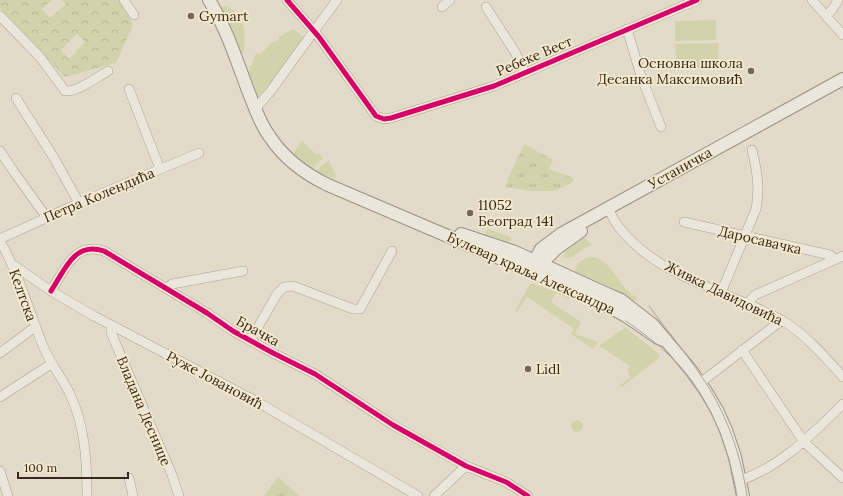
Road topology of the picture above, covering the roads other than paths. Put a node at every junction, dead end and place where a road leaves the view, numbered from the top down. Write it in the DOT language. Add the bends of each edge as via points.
graph roads {
  1 [pos="124,0"];
  2 [pos="209,0"];
  3 [pos="287,0"];
  4 [pos="337,0"];
  5 [pos="450,0"];
  6 [pos="697,0"];
  7 [pos="812,0"];
  8 [pos="838,0"];
  9 [pos="442,7"];
  10 [pos="486,7"];
  11 [pos="134,15"];
  12 [pos="0,16"];
  13 [pos="826,16"];
  14 [pos="627,29"];
  15 [pos="314,30"];
  16 [pos="843,35"];
  17 [pos="108,71"];
  18 [pos="526,73"];
  19 [pos="843,79"];
  20 [pos="843,86"];
  21 [pos="129,90"];
  22 [pos="16,98"];
  23 [pos="255,108"];
  24 [pos="661,127"];
  25 [pos="752,150"];
  26 [pos="0,151"];
  27 [pos="199,153"];
  28 [pos="160,169"];
  29 [pos="79,203"];
  30 [pos="610,211"];
  31 [pos="47,218"];
  32 [pos="415,221"];
  33 [pos="684,222"];
  34 [pos="745,237"];
  35 [pos="0,240"];
  36 [pos="565,242"];
  37 [pos="541,249"];
  38 [pos="392,251"];
  39 [pos="515,252"];
  40 [pos="839,258"];
  41 [pos="12,264"];
  42 [pos="535,267"];
  43 [pos="243,271"];
  44 [pos="566,276"];
  45 [pos="166,288"];
  46 [pos="52,291"];
  47 [pos="721,293"];
  48 [pos="747,304"];
  49 [pos="782,320"];
  50 [pos="111,325"];
  51 [pos="35,327"];
  52 [pos="250,341"];
  53 [pos="666,341"];
  54 [pos="742,350"];
  55 [pos="0,353"];
  56 [pos="52,364"];
  57 [pos="843,377"];
  58 [pos="700,383"];
  59 [pos="0,397"];
  60 [pos="843,404"];
  61 [pos="804,442"];
  62 [pos="466,466"];
  63 [pos="0,471"];
  64 [pos="129,478"];
  65 [pos="843,478"];
  66 [pos="741,480"];
  67 [pos="8,496"];
  68 [pos="88,496"];
  69 [pos="133,496"];
  70 [pos="179,496"];
  71 [pos="418,496"];
  72 [pos="434,496"];
  73 [pos="528,496"];
  74 [pos="743,496"];
  1 -- 11 [label="street"];
  2 -- 23 [label="main road, Булевар краља Александра" via="219,18"];
  3 -- 15 [label="street"];
  4 -- 15 [label="street"];
  5 -- 9 [label="street"];
  6 -- 14 [label="street, Ребеке Вест"];
  7 -- 13 [label="street"];
  8 -- 13 [label="street"];
  10 -- 18 [label="street"];
  12 -- 17 [label="street" via="40,58 65,91 78,88"];
  13 -- 16 [label="street"];
  14 -- 18 [label="street, Ребеке Вест"];
  14 -- 24 [label="street" via="641,76"];
  15 -- 18 [label="street, Ребеке Вест" via="376,116 384,119 457,98"];
  15 -- 23 [label="street" via="270,92"];
  19 -- 30 [label="main road, Устаничка"];
  20 -- 30 [label="main road, Устаничка"];
  21 -- 28 [label="street"];
  22 -- 29 [label="street"];
  23 -- 32 [label="main road, Булевар краља Александра" via="270,138 302,171 328,185"];
  25 -- 34 [label="street" via="757,172 758,200"];
  26 -- 31 [label="street"];
  27 -- 28 [label="street, Петра Колендића"];
  28 -- 29 [label="street, Петра Колендића"];
  29 -- 31 [label="street, Петра Колендића"];
  30 -- 36 [label="main road, Устаничка"];
  30 -- 37 [label="main road, Устаничка" via="561,234"];
  30 -- 47 [label="street, Живка Давидовића" via="623,233 650,257"];
  31 -- 35 [label="street, Петра Колендића"];
  32 -- 39 [label="main road, Булевар краља Александра"];
  32 -- 42 [label="main road, Булевар краља Александра" via="442,234"];
  33 -- 34 [label="street, Даросавачка"];
  34 -- 40 [label="street, Даросавачка"];
  34 -- 47 [label="street"];
  35 -- 41 [label="street, Келтска"];
  36 -- 42 [label="main road, Устаничка"];
  36 -- 44 [label="main road" via="558,260"];
  37 -- 39 [label="main road"];
  37 -- 42 [label="main road, Устаничка"];
  38 -- 52 [label="street" via="360,309 353,309 293,286 286,287 277,294"];
  39 -- 42 [label="main road, Булевар краља Александра"];
  40 -- 48 [label="street" via="755,295"];
  41 -- 46 [label="street, Руже Јовановић"];
  41 -- 51 [label="street, Келтска"];
  42 -- 44 [label="main road, Булевар краља Александра"];
  42 -- 53 [label="main road, Булевар краља Александра" via="626,316"];
  43 -- 45 [label="street" via="172,284"];
  44 -- 53 [label="main road, Булевар краља Александра" via="621,300 653,325"];
  45 -- 46 [label="street, Брачка" via="104,251 89,249 73,257"];
  45 -- 52 [label="street, Брачка"];
  46 -- 50 [label="street, Руже Јовановић"];
  47 -- 48 [label="street, Живка Давидовића"];
  48 -- 49 [label="street, Живка Давидовића"];
  49 -- 54 [label="street"];
  49 -- 57 [label="street, Живка Давидовића" via="796,330"];
  50 -- 70 [label="street, Владана Деснице" via="111,332"];
  50 -- 71 [label="street, Руже Јовановић" via="254,400"];
  51 -- 55 [label="street"];
  51 -- 56 [label="street, Келтска"];
  52 -- 62 [label="street, Брачка" via="315,374 393,425"];
  53 -- 58 [label="main road, Булевар краља Александра"];
  54 -- 58 [label="street"];
  54 -- 61 [label="street"];
  56 -- 59 [label="street"];
  56 -- 68 [label="street, Келтска" via="69,393 80,424 86,458"];
  58 -- 66 [label="main road, Булевар краља Александра" via="726,430"];
  60 -- 61 [label="street"];
  61 -- 65 [label="street"];
  61 -- 66 [label="street" via="772,465"];
  62 -- 72 [label="street"];
  62 -- 73 [label="street, Брачка" via="506,482"];
  63 -- 67 [label="street"];
  64 -- 69 [label="street"];
  66 -- 74 [label="main road, Булевар краља Александра"];
}
